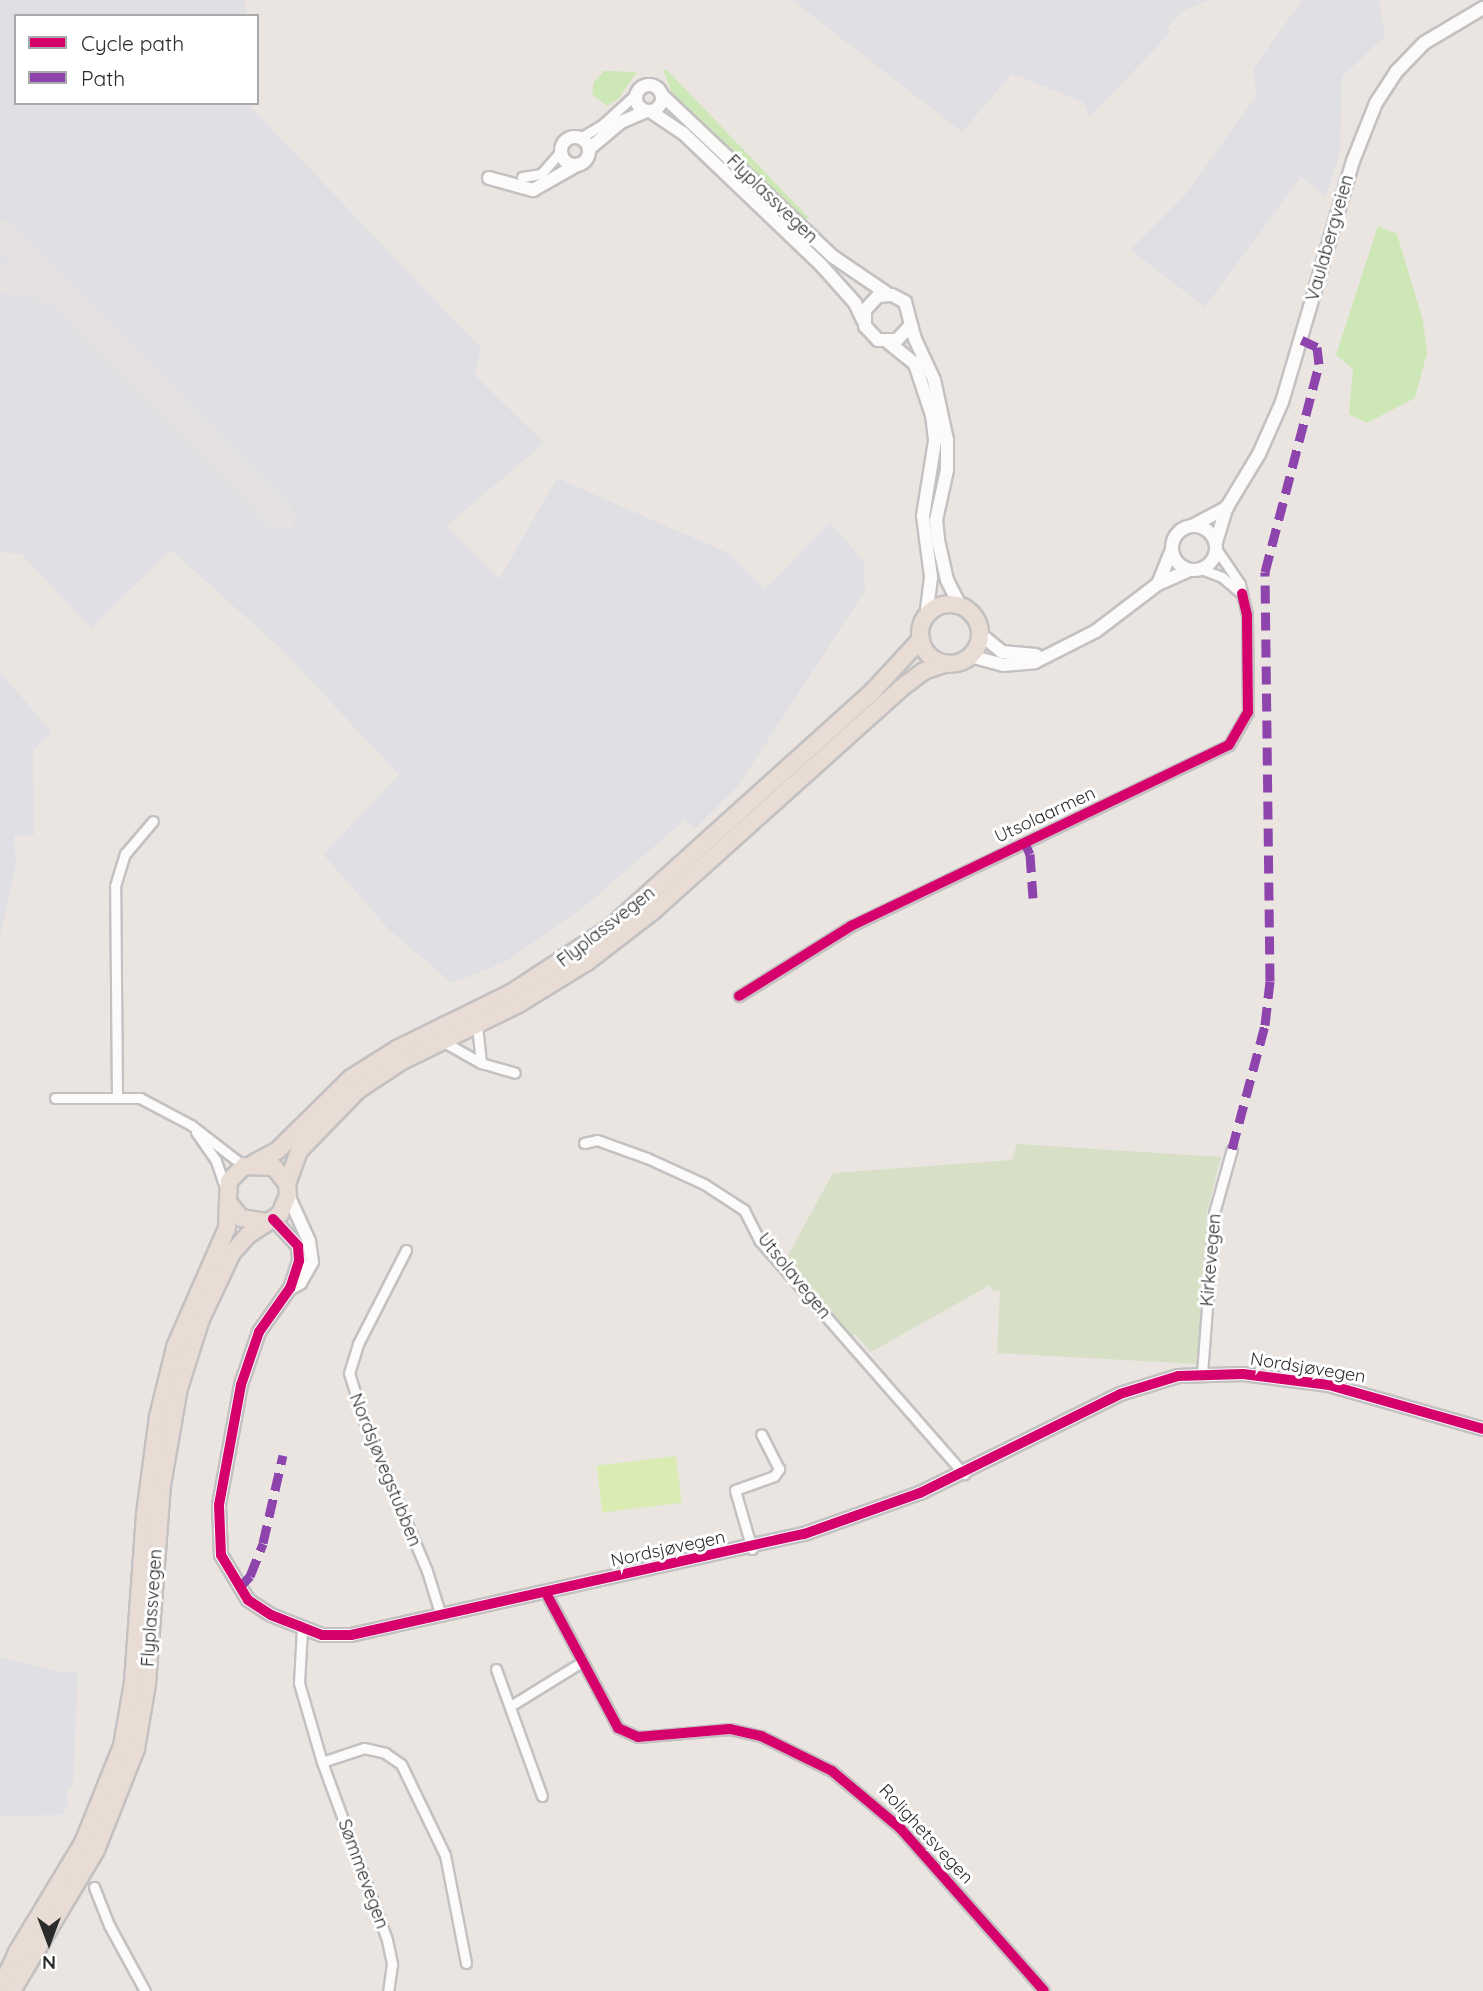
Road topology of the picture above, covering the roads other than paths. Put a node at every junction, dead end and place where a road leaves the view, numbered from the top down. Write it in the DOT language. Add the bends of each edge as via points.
graph roads {
  1 [pos="1483,8"];
  2 [pos="637,93"];
  3 [pos="662,95"];
  4 [pos="648,111"];
  5 [pos="580,138"];
  6 [pos="589,149"];
  7 [pos="561,151"];
  8 [pos="577,165"];
  9 [pos="522,177"];
  10 [pos="489,178"];
  11 [pos="888,294"];
  12 [pos="863,320"];
  13 [pos="910,326"];
  14 [pos="888,342"];
  15 [pos="1227,507"];
  16 [pos="1192,526"];
  17 [pos="1216,546"];
  18 [pos="1172,550"];
  19 [pos="1195,569"];
  20 [pos="1158,584"];
  21 [pos="1242,594"];
  22 [pos="960,605"];
  23 [pos="926,615"];
  24 [pos="980,634"];
  25 [pos="921,639"];
  26 [pos="970,656"];
  27 [pos="1047,656"];
  28 [pos="947,663"];
  29 [pos="153,821"];
  30 [pos="739,996"];
  31 [pos="477,1025"];
  32 [pos="442,1041"];
  33 [pos="481,1063"];
  34 [pos="515,1073"];
  35 [pos="117,1096"];
  36 [pos="55,1098"];
  37 [pos="191,1125"];
  38 [pos="584,1143"];
  39 [pos="1232,1149"];
  40 [pos="249,1164"];
  41 [pos="287,1189"];
  42 [pos="228,1196"];
  43 [pos="269,1220"];
  44 [pos="406,1250"];
  45 [pos="290,1288"];
  46 [pos="1202,1374"];
  47 [pos="1483,1429"];
  48 [pos="761,1434"];
  49 [pos="964,1474"];
  50 [pos="752,1549"];
  51 [pos="546,1593"];
  52 [pos="441,1616"];
  53 [pos="302,1629"];
  54 [pos="582,1662"];
  55 [pos="496,1670"];
  56 [pos="512,1705"];
  57 [pos="322,1762"];
  58 [pos="542,1796"];
  59 [pos="94,1886"];
  60 [pos="16,1954"];
  61 [pos="466,1964"];
  62 [pos="0,1970"];
  63 [pos="389,1989"];
  64 [pos="9,1990"];
  65 [pos="145,1991"];
  66 [pos="1044,1991"];
  1 -- 15 [label="street, Vaulabergveien" via="1424,43 1396,72 1376,103 1353,160 1282,402 1259,454"];
  2 -- 3 [label="street" via="652,85"];
  2 -- 4 [label="street, Flyplassvegen" via="639,106"];
  2 -- 5 [label="street"];
  3 -- 4 [label="street" via="660,106"];
  3 -- 11 [label="street, Flyplassvegen" via="832,256"];
  4 -- 6 [label="street" via="621,122"];
  4 -- 12 [label="street, Flyplassvegen" via="683,133 822,266 855,303"];
  5 -- 6 [label="street"];
  5 -- 7 [label="street" via="567,140"];
  6 -- 8 [label="street" via="586,160"];
  7 -- 8 [label="street" via="566,161"];
  7 -- 9 [label="street" via="541,174"];
  8 -- 10 [label="street" via="533,190"];
  11 -- 12 [label="street" via="870,302"];
  11 -- 13 [label="street" via="905,302"];
  12 -- 14 [label="street" via="872,337"];
  13 -- 14 [label="street" via="905,334"];
  13 -- 22 [label="street" via="942,410 947,470 936,520 947,580"];
  14 -- 23 [label="street" via="915,364 932,415 935,441 923,516 931,577"];
  15 -- 16 [label="street"];
  15 -- 17 [label="street, Vaulabergveien"];
  16 -- 17 [label="street" via="1207,530"];
  16 -- 18 [label="street" via="1177,534"];
  17 -- 19 [label="street" via="1213,560"];
  17 -- 21 [label="street, Utsolaarmen" via="1241,584"];
  18 -- 19 [label="street" via="1176,560"];
  18 -- 20 [label="street"];
  19 -- 20 [label="street"];
  19 -- 21 [label="street" via="1222,577"];
  20 -- 27 [label="street" via="1097,632"];
  21 -- 30 [label="street, Utsolaarmen" via="1247,615 1248,712 1229,745 851,926"];
  22 -- 23 [label="highway" via="948,604"];
  22 -- 24 [label="highway" via="978,622"];
  23 -- 25 [label="highway"];
  24 -- 26 [label="highway"];
  24 -- 27 [label="street" via="1002,652"];
  25 -- 28 [label="highway" via="926,651"];
  25 -- 40 [label="highway, Flyplassvegen" via="873,691 610,928 511,993 397,1049 351,1078 277,1151"];
  26 -- 27 [label="street" via="1021,665"];
  26 -- 28 [label="highway"];
  28 -- 31 [label="highway, Flyplassvegen" via="906,684 617,940 553,984"];
  29 -- 35 [label="street" via="125,854 115,886"];
  31 -- 32 [label="highway, Flyplassvegen"];
  31 -- 33 [label="street"];
  32 -- 33 [label="street"];
  32 -- 41 [label="highway, Flyplassvegen" via="379,1075 334,1112 299,1151"];
  33 -- 34 [label="street"];
  35 -- 36 [label="street"];
  35 -- 37 [label="street" via="140,1098"];
  37 -- 40 [label="street"];
  37 -- 42 [label="street" via="216,1161"];
  38 -- 49 [label="street, Utsolavegen" via="597,1140 648,1158 705,1184 744,1210 760,1241"];
  39 -- 46 [label="street, Kirkevegen" via="1214,1213"];
  40 -- 41 [label="highway" via="274,1167"];
  40 -- 42 [label="highway, Flyplassvegen" via="235,1172"];
  41 -- 43 [label="highway, Flyplassvegen"];
  41 -- 45 [label="street, Nordsjøvegen" via="309,1241 312,1262 300,1283"];
  42 -- 43 [label="highway" via="241,1218"];
  42 -- 60 [label="highway, Flyplassvegen" via="227,1228 175,1348 158,1417 147,1483 133,1682 122,1746 83,1843"];
  43 -- 45 [label="street, Nordsjøvegen" via="298,1246 299,1261"];
  43 -- 64 [label="highway, Flyplassvegen" via="232,1253 201,1319 179,1388 162,1485 147,1684 136,1749 121,1797 96,1850"];
  44 -- 52 [label="street, Nordsjøvegstubben" via="358,1344 349,1373"];
  45 -- 53 [label="street, Nordsjøvegen" via="263,1325 241,1385 223,1474 219,1534 225,1568 238,1589 271,1615"];
  46 -- 47 [label="street, Nordsjøvegen" via="1281,1377 1329,1385"];
  46 -- 49 [label="street, Nordsjøvegen" via="1152,1382 1120,1394"];
  48 -- 50 [label="street" via="779,1469 774,1476 735,1490"];
  49 -- 50 [label="street, Nordsjøvegen" via="850,1519"];
  50 -- 51 [label="street, Nordsjøvegen"];
  51 -- 52 [label="street, Nordsjøvegen"];
  51 -- 54 [label="street, Rolighetsvegen"];
  52 -- 53 [label="street, Nordsjøvegen" via="351,1635"];
  53 -- 57 [label="street, Sømmevegen" via="299,1683"];
  54 -- 56 [label="street"];
  54 -- 66 [label="street, Rolighetsvegen" via="618,1728 638,1737 706,1729 761,1736 858,1788 900,1828"];
  55 -- 56 [label="street"];
  56 -- 58 [label="street"];
  57 -- 61 [label="street" via="364,1748 385,1753 401,1764 445,1855"];
  57 -- 63 [label="street, Sømmevegen" via="387,1940 392,1964"];
  59 -- 65 [label="street" via="108,1925"];
  60 -- 62 [label="highway"];
  60 -- 64 [label="highway"];
}
